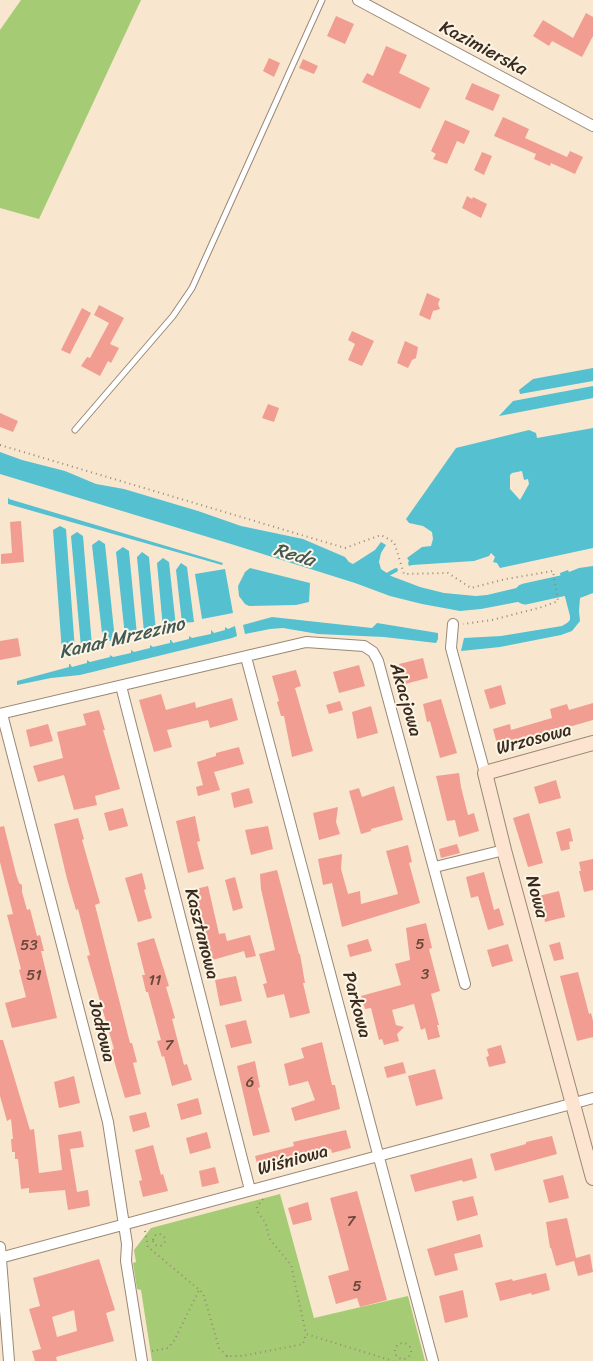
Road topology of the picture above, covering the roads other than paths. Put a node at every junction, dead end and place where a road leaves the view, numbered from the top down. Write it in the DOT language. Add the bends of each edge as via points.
graph roads {
  1 [pos="322,0"];
  2 [pos="358,0"];
  3 [pos="593,126"];
  4 [pos="75,430"];
  5 [pos="453,624"];
  6 [pos="246,657"];
  7 [pos="121,686"];
  8 [pos="1,714"];
  9 [pos="593,743"];
  10 [pos="485,772"];
  11 [pos="504,850"];
  12 [pos="434,867"];
  13 [pos="465,984"];
  14 [pos="593,1098"];
  15 [pos="573,1103"];
  16 [pos="379,1155"];
  17 [pos="593,1178"];
  18 [pos="250,1190"];
  19 [pos="124,1225"];
  20 [pos="0,1247"];
  21 [pos="1,1258"];
  22 [pos="141,1357"];
  23 [pos="9,1361"];
  24 [pos="433,1361"];
  1 -- 4 [label="lane" via="192,288"];
  2 -- 3 [label="street, Kazimierska"];
  5 -- 10 [label="street, Nowa" via="451,648"];
  6 -- 7 [label="street, Akacjowa"];
  6 -- 12 [label="street, Akacjowa" via="306,642 364,646 373,652"];
  6 -- 16 [label="street, Parkowa"];
  7 -- 8 [label="street, Akacjowa"];
  7 -- 18 [label="street, Kasztanowa"];
  8 -- 19 [label="street, Jodłowa" via="108,1122"];
  9 -- 10 [label="street, Wrzosowa"];
  10 -- 11 [label="street, Nowa"];
  11 -- 12 [label="street"];
  11 -- 15 [label="street, Nowa"];
  12 -- 13 [label="street, Akacjowa"];
  14 -- 15 [label="street, Wiśniowa"];
  15 -- 16 [label="street, Wiśniowa"];
  15 -- 17 [label="street, Nowa"];
  16 -- 18 [label="street, Wiśniowa"];
  16 -- 24 [label="street, Parkowa"];
  18 -- 19 [label="street, Wiśniowa"];
  19 -- 21 [label="street, Wiśniowa"];
  19 -- 22 [label="street, Jodłowa" via="126,1261"];
  20 -- 21 [label="street"];
  21 -- 23 [label="street"];
}
